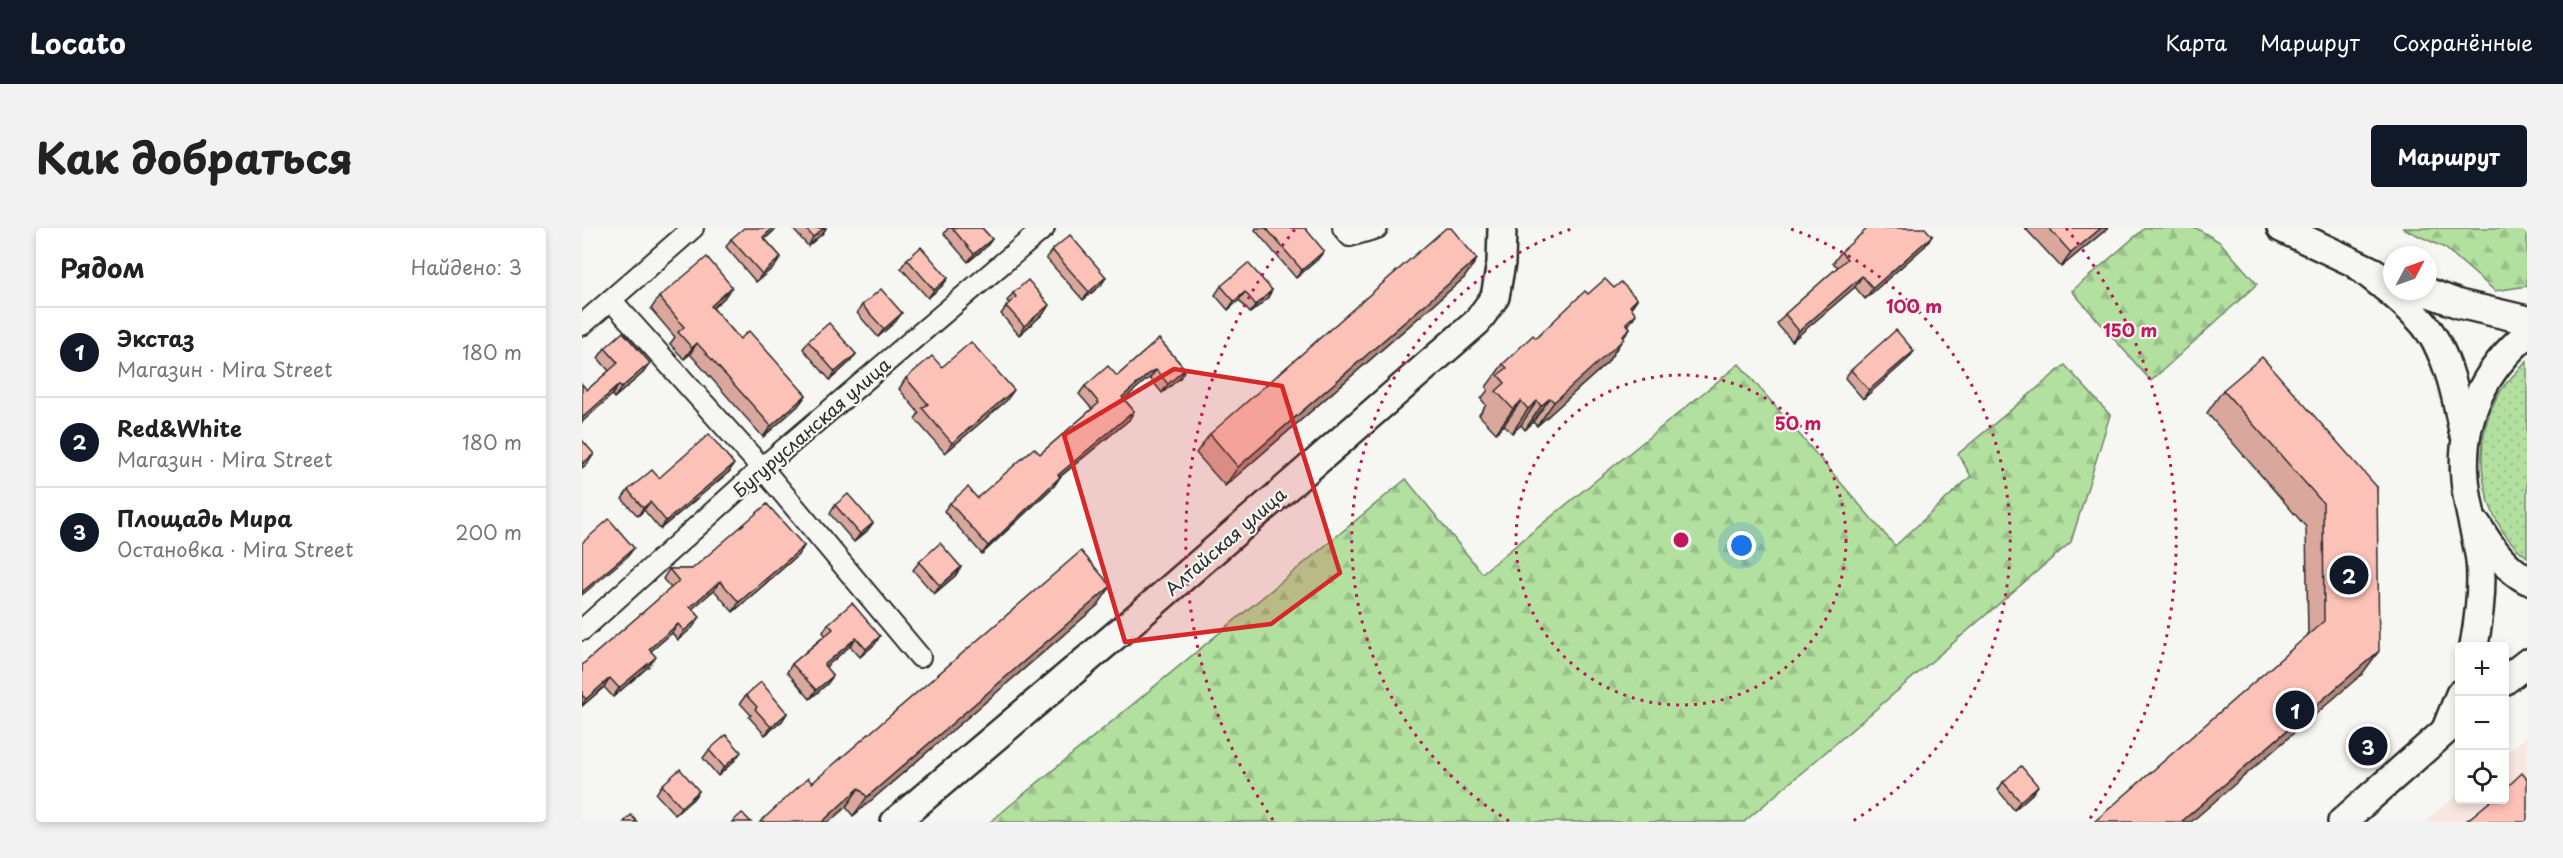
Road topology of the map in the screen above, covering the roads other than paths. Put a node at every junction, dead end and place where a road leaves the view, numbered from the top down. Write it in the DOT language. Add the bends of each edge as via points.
graph roads {
  1 [pos="693,228"];
  2 [pos="1044,228"];
  3 [pos="1343,228"];
  4 [pos="1377,228"];
  5 [pos="1503,228"];
  6 [pos="2281,228"];
  7 [pos="2358,266"];
  8 [pos="2383,276"];
  9 [pos="2437,296"];
  10 [pos="611,300"];
  11 [pos="2527,320"];
  12 [pos="582,325"];
  13 [pos="2527,334"];
  14 [pos="2466,445"];
  15 [pos="762,468"];
  16 [pos="2472,515"];
  17 [pos="2527,580"];
  18 [pos="582,630"];
  19 [pos="2476,642"];
  20 [pos="920,657"];
  21 [pos="2527,663"];
  22 [pos="2509,678"];
  23 [pos="2460,696"];
  24 [pos="2453,723"];
  25 [pos="894,822"];
  26 [pos="2342,822"];
  1 -- 10 [label="street"];
  2 -- 15 [label="street, Бугурусланская улица"];
  3 -- 4 [label="street" via="1350,236"];
  5 -- 25 [label="main road, Алтайская улица" via="1495,297 1477,322"];
  6 -- 7 [label="main road"];
  7 -- 8 [label="main road"];
  7 -- 14 [label="main road" via="2425,325 2456,394"];
  9 -- 11 [label="main road"];
  10 -- 12 [label="street"];
  10 -- 15 [label="street"];
  13 -- 14 [label="main road" via="2488,374 2472,407"];
  14 -- 16 [label="main road" via="2465,478"];
  15 -- 18 [label="street, Бугурусланская улица"];
  15 -- 20 [label="street"];
  16 -- 17 [label="main road" via="2491,548"];
  16 -- 19 [label="main road" via="2480,561"];
  21 -- 22 [label="main road"];
  23 -- 24 [label="main road"];
  24 -- 26 [label="main road"];
}
